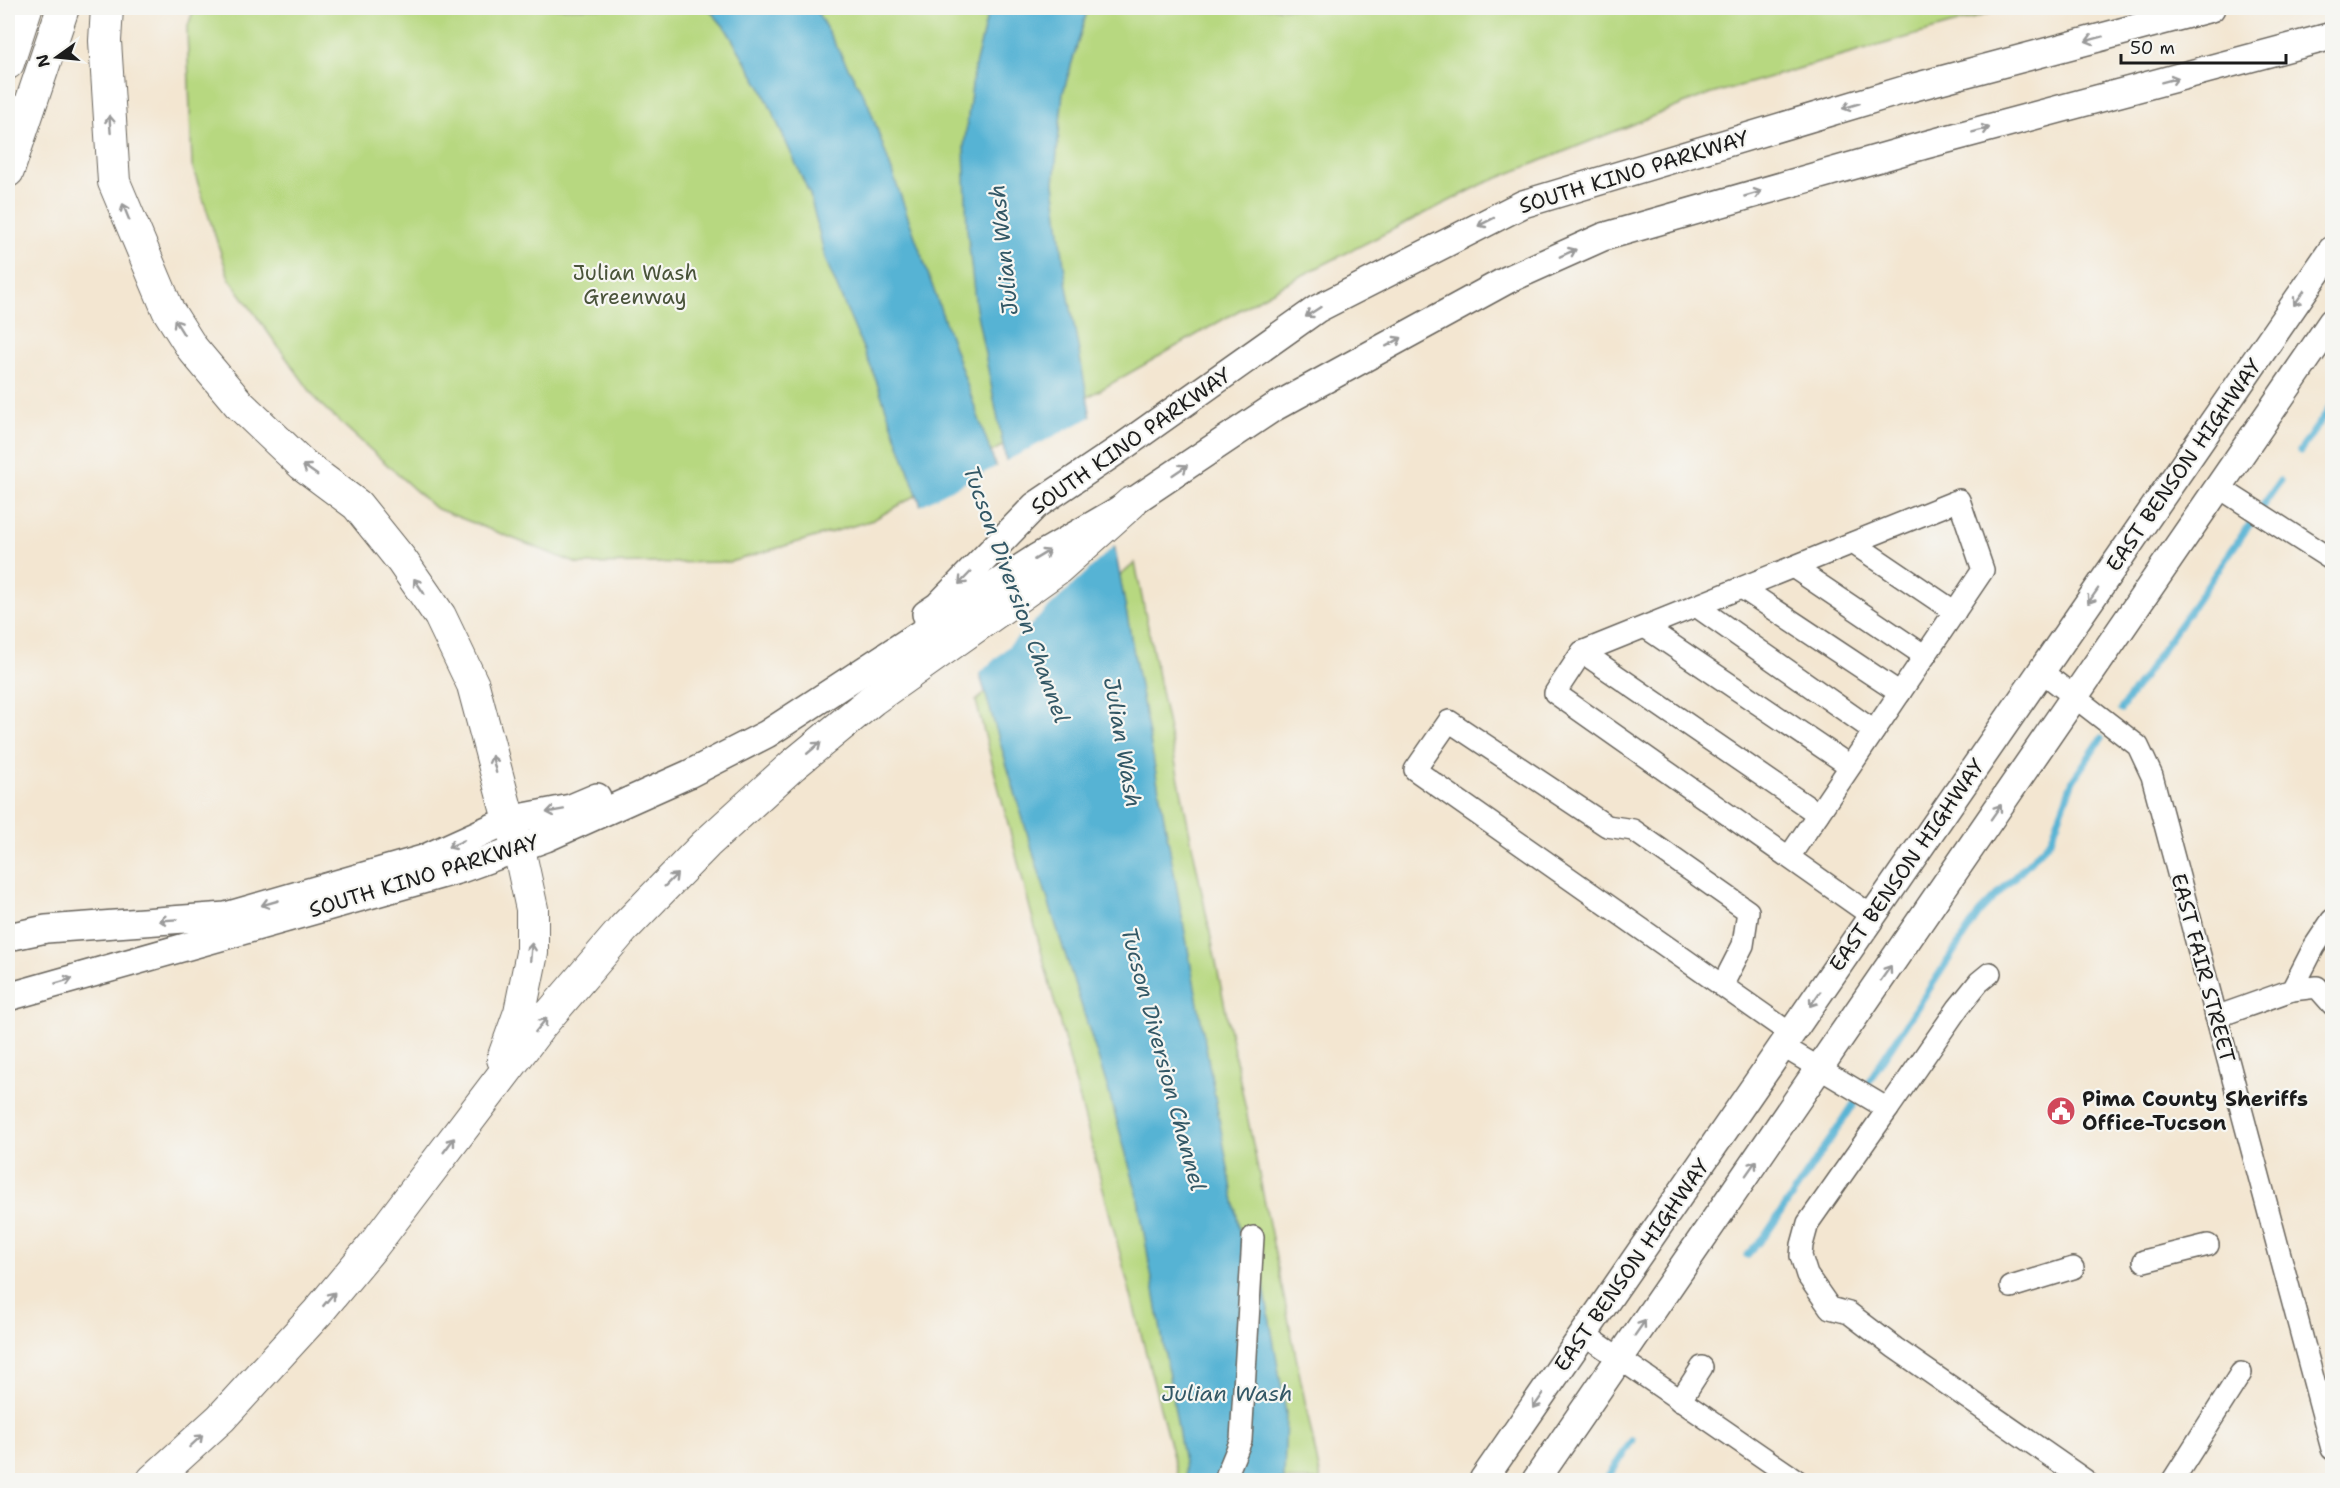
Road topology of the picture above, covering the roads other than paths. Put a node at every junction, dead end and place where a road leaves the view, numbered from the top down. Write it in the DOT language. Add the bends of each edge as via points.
graph roads {
  1 [pos="26,8"];
  2 [pos="63,8"];
  3 [pos="107,8"];
  4 [pos="2211,8"];
  5 [pos="2325,41"];
  6 [pos="8,63"];
  7 [pos="8,171"];
  8 [pos="2332,250"];
  9 [pos="2332,322"];
  10 [pos="2220,488"];
  11 [pos="1131,503"];
  12 [pos="1853,543"];
  13 [pos="2332,560"];
  14 [pos="1792,567"];
  15 [pos="1742,588"];
  16 [pos="1696,606"];
  17 [pos="1955,612"];
  18 [pos="942,624"];
  19 [pos="1645,627"];
  20 [pos="1582,652"];
  21 [pos="1924,656"];
  22 [pos="2041,671"];
  23 [pos="1900,693"];
  24 [pos="2076,697"];
  25 [pos="1874,731"];
  26 [pos="1850,766"];
  27 [pos="1818,814"];
  28 [pos="514,835"];
  29 [pos="1789,857"];
  30 [pos="1872,916"];
  31 [pos="2332,920"];
  32 [pos="8,937"];
  33 [pos="1990,973"];
  34 [pos="1722,986"];
  35 [pos="2292,990"];
  36 [pos="8,997"];
  37 [pos="2332,1004"];
  38 [pos="2216,1017"];
  39 [pos="1786,1040"];
  40 [pos="1821,1067"];
  41 [pos="493,1088"];
  42 [pos="1879,1104"];
  43 [pos="1252,1238"];
  44 [pos="2208,1245"];
  45 [pos="2144,1261"];
  46 [pos="2073,1268"];
  47 [pos="2011,1287"];
  48 [pos="1584,1334"];
  49 [pos="1619,1359"];
  50 [pos="1702,1367"];
  51 [pos="2241,1373"];
  52 [pos="2324,1384"];
  53 [pos="1680,1401"];
  54 [pos="2332,1449"];
  55 [pos="1227,1474"];
  56 [pos="153,1480"];
  57 [pos="1483,1480"];
  58 [pos="1536,1480"];
  59 [pos="1796,1480"];
  60 [pos="2085,1480"];
  61 [pos="2173,1480"];
  1 -- 6 [label="highway"];
  2 -- 7 [label="highway"];
  28 -- 3 [label="highway, one-way" via="473,685 440,616 357,506 302,464 238,404 192,348 168,310 114,182 105,41"];
  4 -- 18 [label="main road, SOUTH KINO PARKWAY, one-way" via="1907,89 1523,204 1317,309 1035,506"];
  11 -- 5 [label="main road, one-way" via="1273,408 1507,280 1603,237 1925,146"];
  8 -- 22 [label="main road, EAST BENSON HIGHWAY, one-way"];
  9 -- 10 [label="main road, EAST BENSON HIGHWAY"];
  10 -- 13 [label="street"];
  10 -- 24 [label="main road, EAST BENSON HIGHWAY"];
  18 -- 11 [label="highway, one-way" via="1057,568"];
  12 -- 14 [label="street"];
  12 -- 17 [label="street"];
  12 -- 17 [label="street" via="1959,500 1983,570"];
  14 -- 15 [label="street"];
  14 -- 21 [label="street"];
  15 -- 16 [label="street"];
  15 -- 23 [label="street"];
  16 -- 19 [label="street"];
  16 -- 25 [label="street"];
  17 -- 21 [label="street"];
  18 -- 28 [label="main road, SOUTH KINO PARKWAY" via="688,758"];
  41 -- 18 [label="highway, one-way" via="624,928 706,844 846,721"];
  19 -- 20 [label="street"];
  19 -- 26 [label="street"];
  20 -- 27 [label="street"];
  20 -- 29 [label="street" via="1555,693"];
  21 -- 23 [label="street"];
  22 -- 24 [label="street, EAST FAIR STREET"];
  22 -- 30 [label="main road, EAST BENSON HIGHWAY"];
  23 -- 25 [label="street"];
  24 -- 38 [label="street, EAST FAIR STREET" via="2138,746 2152,776"];
  40 -- 24 [label="main road, EAST BENSON HIGHWAY, one-way"];
  25 -- 26 [label="street"];
  26 -- 27 [label="street"];
  27 -- 29 [label="street"];
  28 -- 32 [label="main road, SOUTH KINO PARKWAY, one-way" via="226,916 46,929"];
  36 -- 28 [label="main road, SOUTH KINO PARKWAY, one-way" via="450,872"];
  41 -- 28 [label="highway, one-way" via="520,1012 532,953 532,909"];
  29 -- 30 [label="street"];
  30 -- 39 [label="main road, EAST BENSON HIGHWAY, one-way"];
  31 -- 35 [label="street"];
  33 -- 42 [label="street"];
  34 -- 34 [label="street" via="1415,770 1449,721 1607,826 1633,830 1748,911 1743,945"];
  34 -- 39 [label="street"];
  35 -- 37 [label="street" via="2317,987"];
  35 -- 38 [label="street"];
  38 -- 52 [label="street, EAST FAIR STREET"];
  39 -- 40 [label="street"];
  39 -- 48 [label="main road, EAST BENSON HIGHWAY"];
  40 -- 42 [label="street"];
  49 -- 40 [label="main road, EAST BENSON HIGHWAY, one-way"];
  56 -- 41 [label="highway, one-way" via="221,1418 318,1312"];
  42 -- 60 [label="street" via="1808,1223 1801,1256 1807,1275 1830,1308 1849,1314"];
  43 -- 55 [label="street" via="1241,1440"];
  44 -- 45 [label="street"];
  46 -- 47 [label="street"];
  48 -- 49 [label="street"];
  48 -- 57 [label="main road, EAST BENSON HIGHWAY, one-way"];
  49 -- 53 [label="street"];
  49 -- 58 [label="main road, EAST BENSON HIGHWAY"];
  50 -- 53 [label="street"];
  51 -- 61 [label="street"];
  52 -- 54 [label="street, EAST FAIR STREET"];
  53 -- 59 [label="street"];
}
